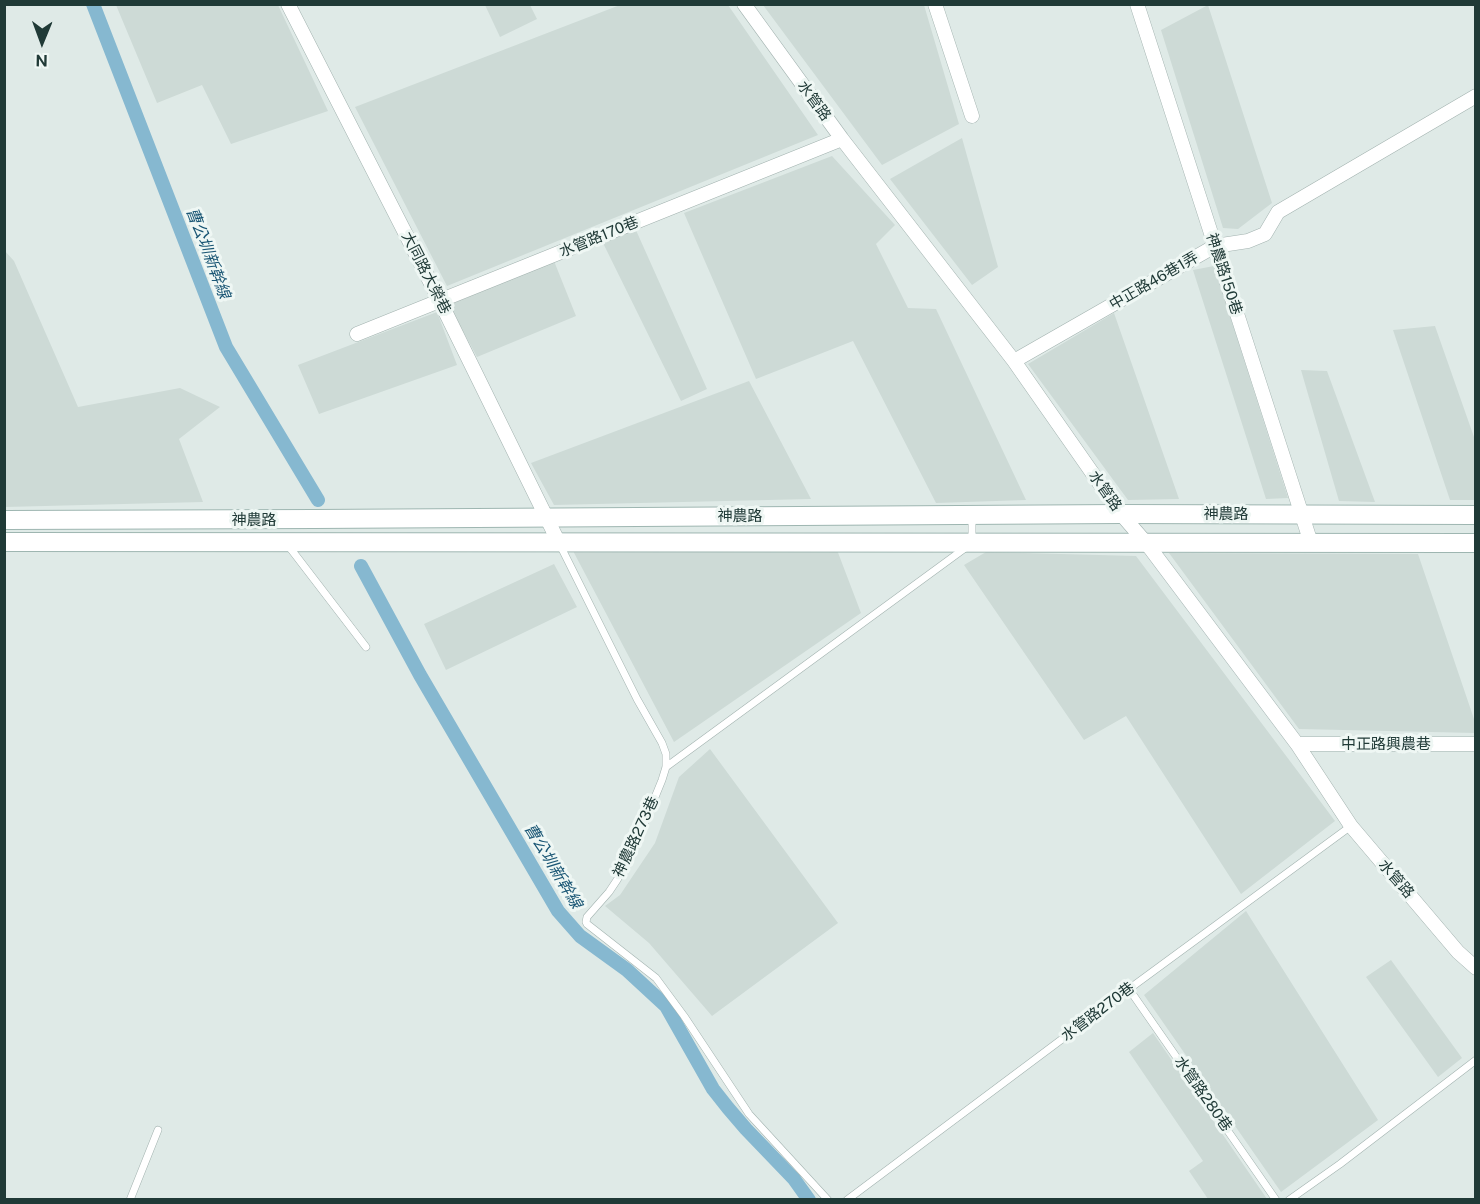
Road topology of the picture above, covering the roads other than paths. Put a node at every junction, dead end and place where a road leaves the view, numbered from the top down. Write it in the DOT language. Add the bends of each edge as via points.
graph roads {
  1 [pos="288,4"];
  2 [pos="744,4"];
  3 [pos="935,4"];
  4 [pos="1137,4"];
  5 [pos="1476,96"];
  6 [pos="972,116"];
  7 [pos="842,139"];
  8 [pos="1215,246"];
  9 [pos="440,301"];
  10 [pos="357,334"];
  11 [pos="1014,361"];
  12 [pos="1121,514"];
  13 [pos="1301,514"];
  14 [pos="972,515"];
  15 [pos="1476,515"];
  16 [pos="547,518"];
  17 [pos="4,520"];
  18 [pos="4,542"];
  19 [pos="286,542"];
  20 [pos="559,543"];
  21 [pos="972,543"];
  22 [pos="1311,543"];
  23 [pos="1476,543"];
  24 [pos="1147,544"];
  25 [pos="366,647"];
  26 [pos="1297,744"];
  27 [pos="1476,744"];
  28 [pos="666,767"];
  29 [pos="1351,826"];
  30 [pos="1476,968"];
  31 [pos="1129,989"];
  32 [pos="1476,1060"];
  33 [pos="158,1130"];
  34 [pos="130,1200"];
  35 [pos="828,1200"];
  36 [pos="847,1200"];
  37 [pos="1276,1200"];
  38 [pos="1289,1200"];
  1 -- 9 [label="street, 大同路大榮巷"];
  2 -- 7 [label="street, 水管路"];
  3 -- 6 [label="street"];
  4 -- 8 [label="street, 神農路150巷"];
  5 -- 8 [label="street, 中正路46巷1弄" via="1278,212 1265,234"];
  7 -- 9 [label="street, 水管路170巷"];
  7 -- 11 [label="street, 水管路"];
  8 -- 11 [label="street, 中正路46巷1弄"];
  8 -- 13 [label="street, 神農路150巷"];
  9 -- 10 [label="street, 水管路170巷"];
  9 -- 16 [label="street, 大同路大榮巷"];
  11 -- 12 [label="street, 水管路"];
  12 -- 13 [label="street, 神農路"];
  12 -- 14 [label="street, 神農路"];
  12 -- 24 [label="street, 水管路"];
  13 -- 15 [label="street, 神農路"];
  13 -- 22 [label="street, 神農路150巷"];
  14 -- 16 [label="street, 神農路"];
  14 -- 21 [label="lane"];
  16 -- 17 [label="street, 神農路"];
  16 -- 20 [label="street, 大同路大榮巷"];
  18 -- 19 [label="street, 神農路"];
  19 -- 20 [label="street, 神農路"];
  19 -- 25 [label="lane"];
  20 -- 21 [label="street, 神農路"];
  20 -- 28 [label="lane" via="662,743"];
  21 -- 24 [label="street, 神農路"];
  21 -- 28 [label="lane"];
  22 -- 23 [label="street, 神農路"];
  22 -- 24 [label="street, 神農路"];
  24 -- 26 [label="street, 水管路"];
  26 -- 27 [label="street, 中正路興農巷"];
  26 -- 29 [label="street, 水管路"];
  28 -- 35 [label="lane, 神農路273巷" via="631,856 586,922 656,978 749,1114"];
  29 -- 30 [label="street, 水管路"];
  29 -- 31 [label="lane, 水管路270巷"];
  31 -- 36 [label="lane, 水管路270巷"];
  31 -- 37 [label="lane, 水管路280巷"];
  32 -- 38 [label="lane"];
  33 -- 34 [label="lane"];
}
